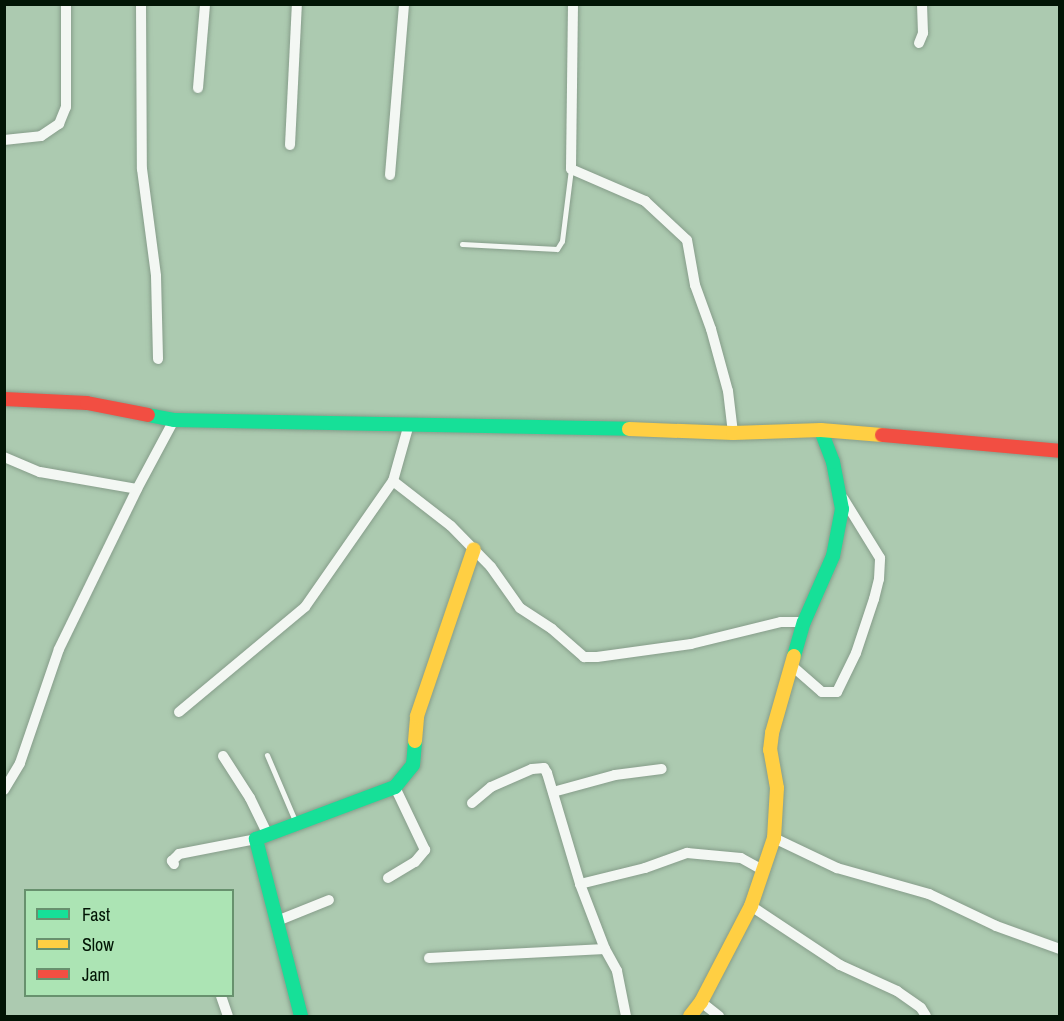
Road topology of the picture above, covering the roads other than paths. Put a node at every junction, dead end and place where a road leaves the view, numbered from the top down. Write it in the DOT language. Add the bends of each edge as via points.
graph roads {
  1 [pos="66,4"];
  2 [pos="141,4"];
  3 [pos="205,4"];
  4 [pos="297,4"];
  5 [pos="404,4"];
  6 [pos="573,4"];
  7 [pos="922,4"];
  8 [pos="919,44"];
  9 [pos="198,88"];
  10 [pos="4,140"];
  11 [pos="290,145"];
  12 [pos="571,170"];
  13 [pos="390,175"];
  14 [pos="462,244"];
  15 [pos="158,359"];
  16 [pos="4,399"];
  17 [pos="174,420"];
  18 [pos="409,424"];
  19 [pos="821,430"];
  20 [pos="733,433"];
  21 [pos="1059,451"];
  22 [pos="4,456"];
  23 [pos="393,482"];
  24 [pos="137,489"];
  25 [pos="840,492"];
  26 [pos="474,549"];
  27 [pos="804,622"];
  28 [pos="791,665"];
  29 [pos="179,712"];
  30 [pos="267,755"];
  31 [pos="223,756"];
  32 [pos="662,769"];
  33 [pos="395,787"];
  34 [pos="4,790"];
  35 [pos="553,792"];
  36 [pos="472,802"];
  37 [pos="296,825"];
  38 [pos="262,837"];
  39 [pos="774,838"];
  40 [pos="174,864"];
  41 [pos="764,871"];
  42 [pos="388,878"];
  43 [pos="580,884"];
  44 [pos="329,900"];
  45 [pos="751,906"];
  46 [pos="277,921"];
  47 [pos="605,949"];
  48 [pos="1059,949"];
  49 [pos="429,958"];
  50 [pos="221,997"];
  51 [pos="701,1002"];
  52 [pos="228,1017"];
  53 [pos="301,1017"];
  54 [pos="626,1017"];
  55 [pos="690,1017"];
  56 [pos="719,1017"];
  57 [pos="926,1017"];
  1 -- 10 [label="street" via="66,107 59,124 41,136"];
  2 -- 15 [label="street" via="142,169 156,276"];
  3 -- 9 [label="street"];
  4 -- 11 [label="street"];
  5 -- 13 [label="street"];
  6 -- 12 [label="street"];
  7 -- 8 [label="street" via="923,33"];
  12 -- 14 [label="lane" via="562,241 557,249"];
  12 -- 20 [label="street" via="645,201 687,240 695,285 728,391"];
  16 -- 17 [label="street" via="87,403"];
  17 -- 18 [label="street"];
  17 -- 24 [label="street"];
  18 -- 20 [label="street"];
  18 -- 23 [label="street"];
  19 -- 20 [label="street"];
  19 -- 21 [label="street"];
  19 -- 25 [label="street"];
  22 -- 24 [label="street" via="40,472"];
  23 -- 26 [label="street" via="452,526"];
  23 -- 29 [label="street" via="305,607"];
  24 -- 34 [label="street" via="59,650 20,763"];
  25 -- 27 [label="street" via="842,517 833,556"];
  25 -- 28 [label="street" via="880,558 874,599 856,653 837,692 822,692"];
  26 -- 27 [label="street" via="520,608 584,657 691,644 781,622"];
  26 -- 33 [label="street" via="417,716 413,765"];
  27 -- 28 [label="street"];
  28 -- 39 [label="street" via="770,743 777,788"];
  30 -- 37 [label="lane"];
  31 -- 38 [label="street" via="250,798"];
  32 -- 35 [label="street" via="615,775"];
  33 -- 37 [label="street"];
  33 -- 42 [label="street" via="425,850 415,862"];
  35 -- 36 [label="street" via="547,772 537,768 491,787"];
  35 -- 43 [label="street"];
  37 -- 38 [label="street"];
  38 -- 40 [label="street" via="179,854 174,857"];
  38 -- 46 [label="street"];
  39 -- 41 [label="street"];
  39 -- 48 [label="street" via="837,867 929,894 996,926"];
  41 -- 43 [label="street" via="741,858 687,853"];
  41 -- 45 [label="street"];
  43 -- 47 [label="street"];
  44 -- 46 [label="street"];
  45 -- 51 [label="street"];
  45 -- 57 [label="street" via="840,965 897,991 921,1008"];
  46 -- 53 [label="street"];
  47 -- 49 [label="street"];
  47 -- 54 [label="street" via="617,971"];
  50 -- 52 [label="street"];
  51 -- 55 [label="street"];
  51 -- 56 [label="street"];
}
